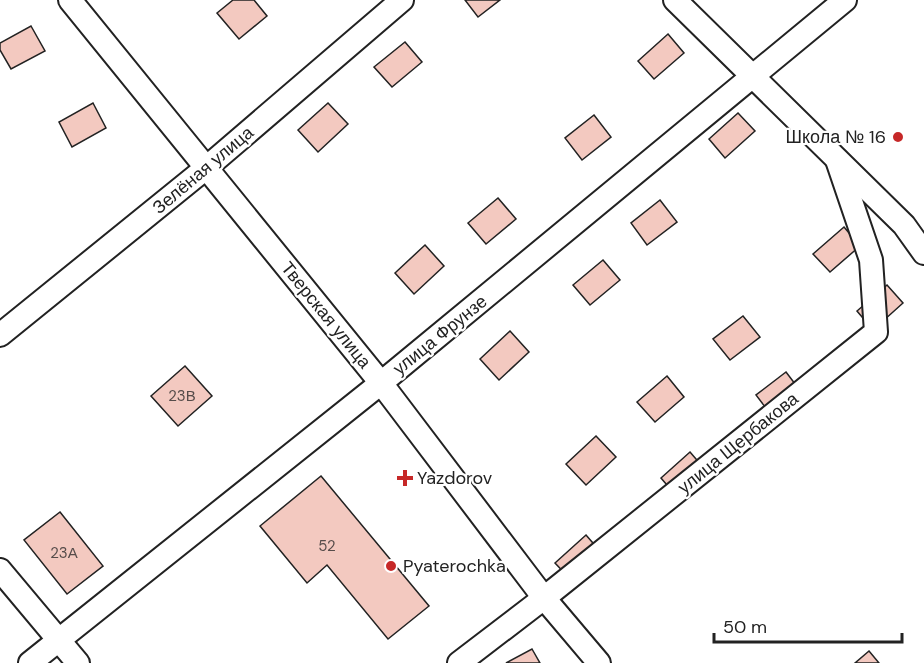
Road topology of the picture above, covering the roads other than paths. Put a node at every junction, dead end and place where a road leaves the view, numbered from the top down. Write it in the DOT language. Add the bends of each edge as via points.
graph roads {
  1 [pos="70,0"];
  2 [pos="402,0"];
  3 [pos="675,0"];
  4 [pos="845,0"];
  5 [pos="753,78"];
  6 [pos="837,160"];
  7 [pos="206,168"];
  8 [pos="924,253"];
  9 [pos="0,335"];
  10 [pos="381,383"];
  11 [pos="0,570"];
  12 [pos="544,598"];
  13 [pos="58,639"];
  14 [pos="30,663"];
  15 [pos="78,663"];
  16 [pos="459,663"];
  17 [pos="598,663"];
  1 -- 7 [label="street, Тверская улица"];
  2 -- 7 [label="street, Зелёная улица"];
  3 -- 5 [label="street"];
  4 -- 5 [label="street, улица Фрунзе"];
  5 -- 6 [label="street"];
  5 -- 10 [label="street, улица Фрунзе"];
  6 -- 8 [label="street" via="904,225"];
  6 -- 12 [label="street, улица Щербакова" via="871,260 876,332"];
  7 -- 9 [label="street, Зелёная улица"];
  7 -- 10 [label="street, Тверская улица"];
  10 -- 12 [label="street, Тверская улица"];
  10 -- 13 [label="street, улица Фрунзе"];
  11 -- 13 [label="street"];
  12 -- 16 [label="street, улица Щербакова"];
  12 -- 17 [label="street, Тверская улица"];
  13 -- 14 [label="street, улица Фрунзе"];
  13 -- 15 [label="street"];
}
